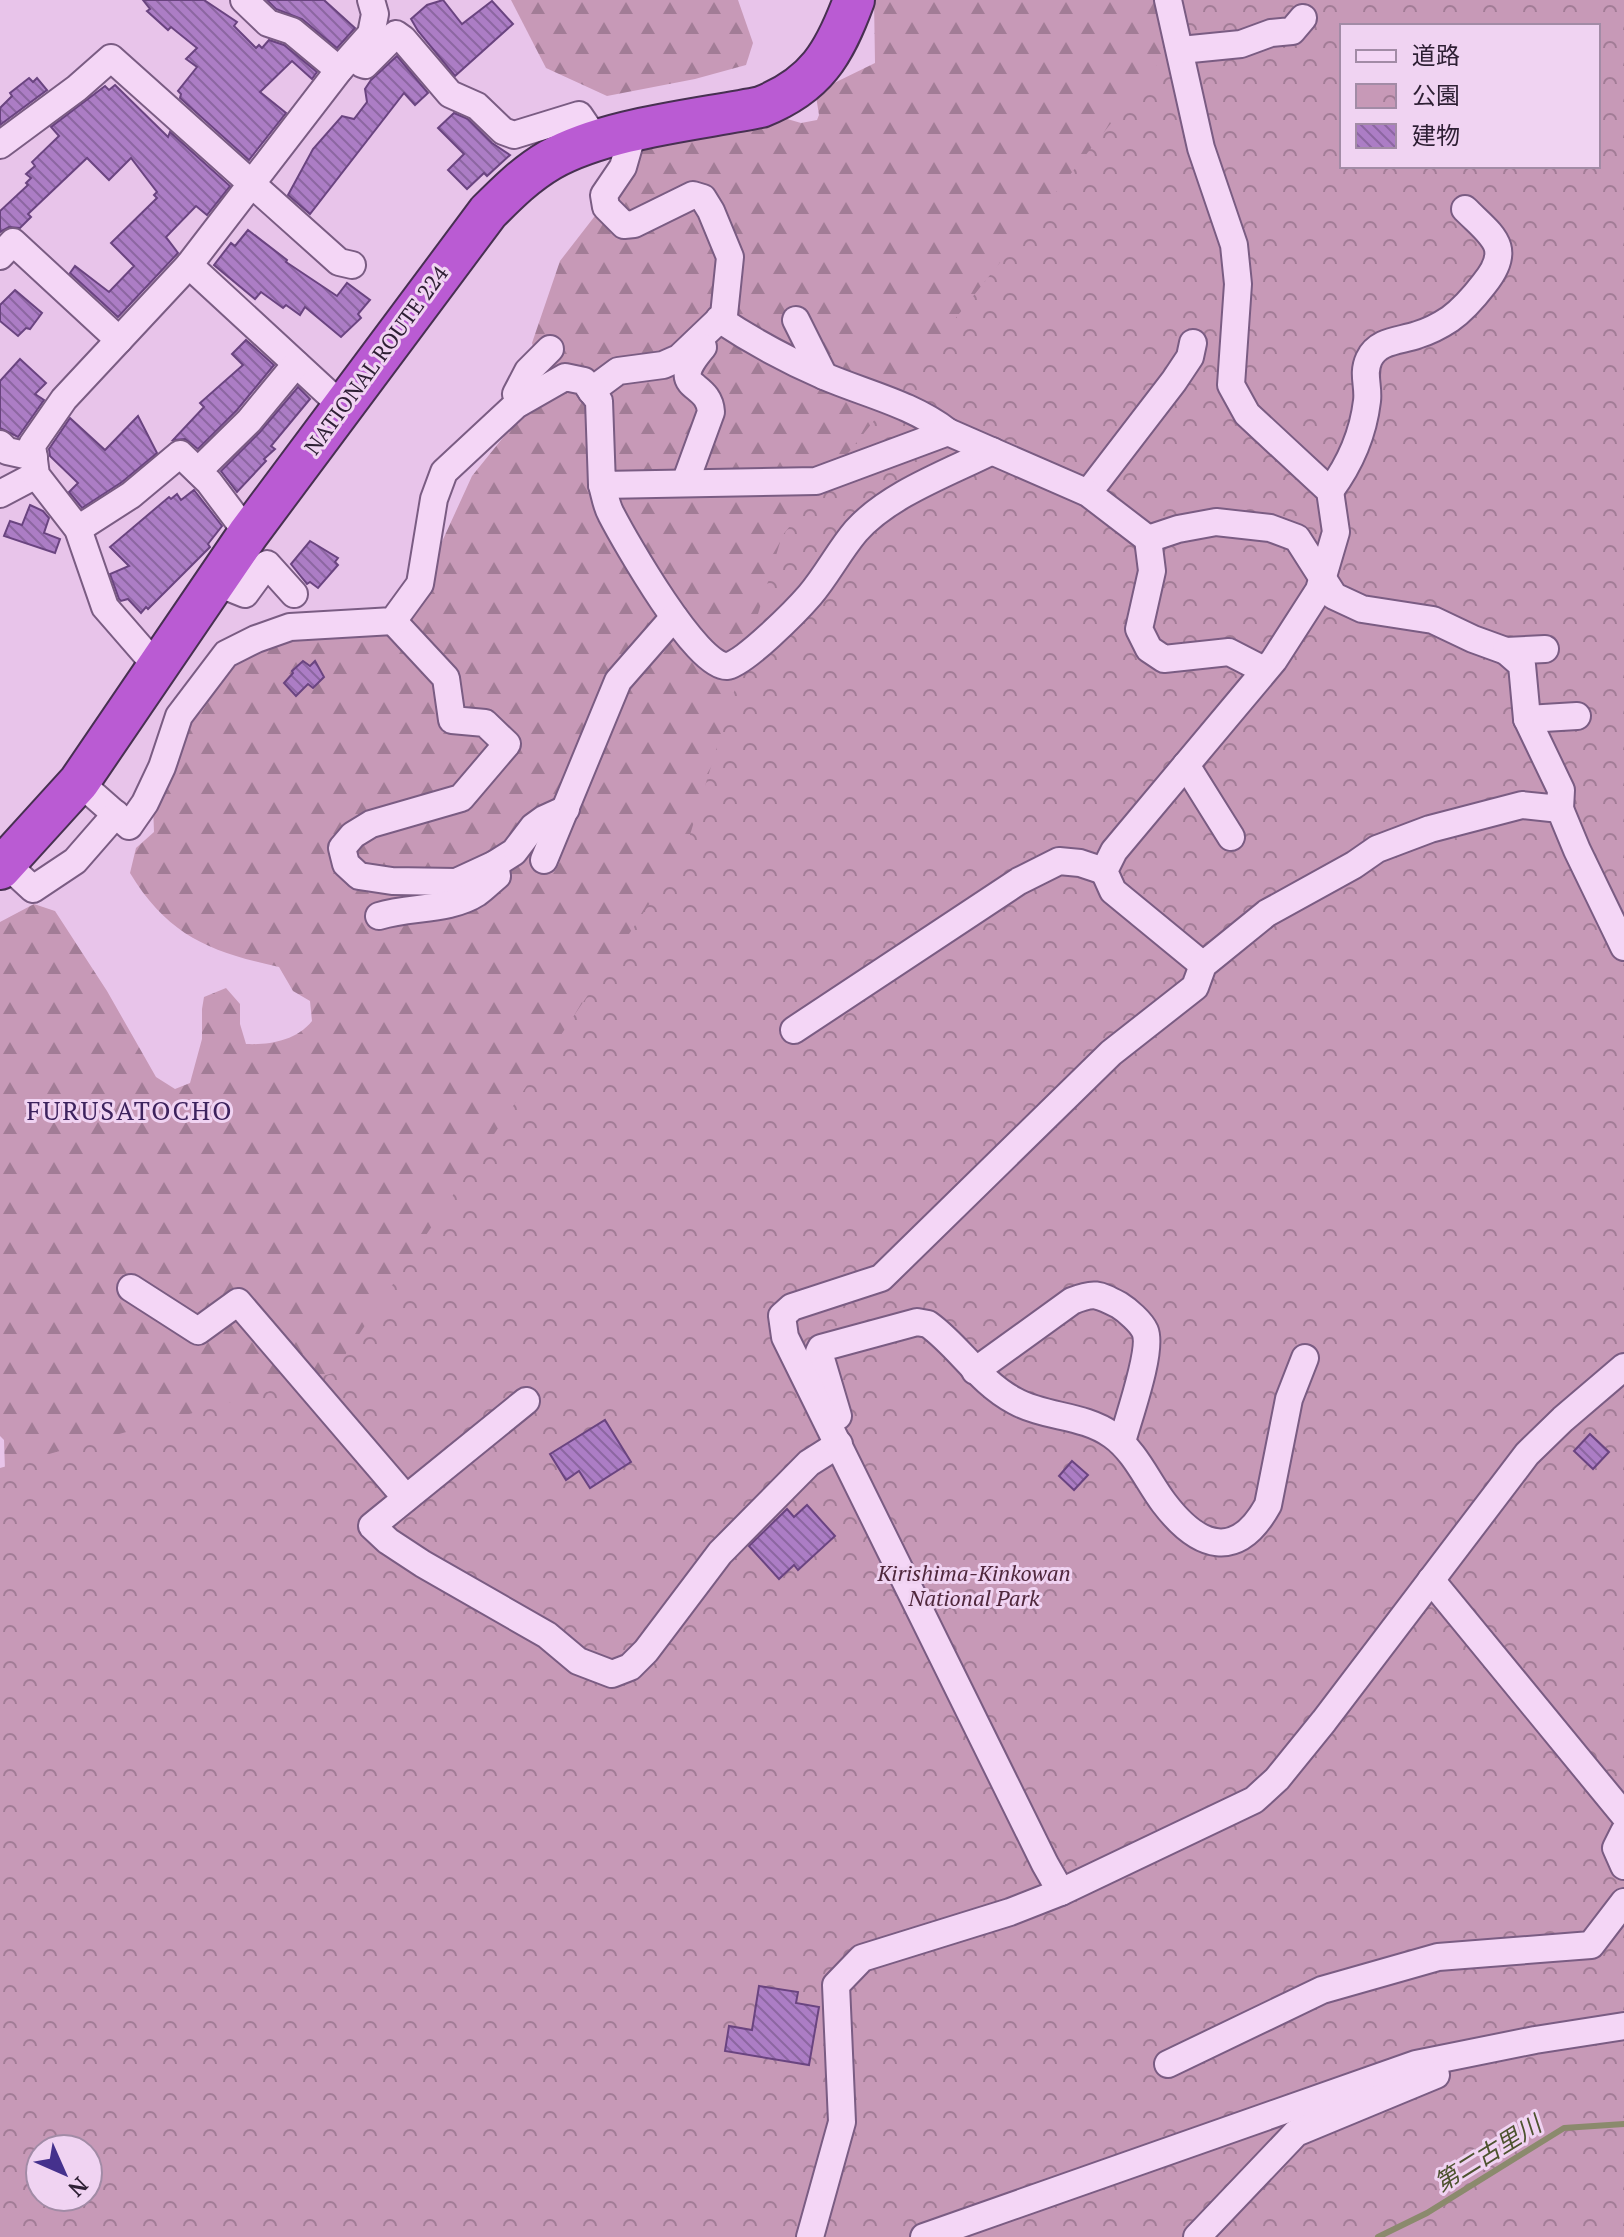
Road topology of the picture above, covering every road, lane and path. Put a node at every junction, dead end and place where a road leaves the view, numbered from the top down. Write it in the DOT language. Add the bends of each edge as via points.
graph roads {
  1 [pos="244,0"];
  2 [pos="371,0"];
  3 [pos="854,0"];
  4 [pos="1168,0"];
  5 [pos="1303,18"];
  6 [pos="1181,50"];
  7 [pos="345,65"];
  8 [pos="615,136"];
  9 [pos="0,145"];
  10 [pos="250,185"];
  11 [pos="1465,209"];
  12 [pos="4,243"];
  13 [pos="189,265"];
  14 [pos="352,265"];
  15 [pos="796,320"];
  16 [pos="715,324"];
  17 [pos="119,340"];
  18 [pos="1193,343"];
  19 [pos="550,349"];
  20 [pos="296,364"];
  21 [pos="824,376"];
  22 [pos="591,391"];
  23 [pos="520,402"];
  24 [pos="343,407"];
  25 [pos="948,432"];
  26 [pos="0,444"];
  27 [pos="992,451"];
  28 [pos="35,466"];
  29 [pos="198,471"];
  30 [pos="685,483"];
  31 [pos="602,485"];
  32 [pos="1330,491"];
  33 [pos="1088,493"];
  34 [pos="0,494"];
  35 [pos="78,529"];
  36 [pos="248,534"];
  37 [pos="1148,539"];
  38 [pos="1322,579"];
  39 [pos="215,582"];
  40 [pos="294,594"];
  41 [pos="674,617"];
  42 [pos="393,621"];
  43 [pos="1545,649"];
  44 [pos="1506,651"];
  45 [pos="158,668"];
  46 [pos="1264,670"];
  47 [pos="1577,716"];
  48 [pos="1527,719"];
  49 [pos="1186,765"];
  50 [pos="79,782"];
  51 [pos="566,809"];
  52 [pos="1560,809"];
  53 [pos="116,814"];
  54 [pos="1231,837"];
  55 [pos="544,860"];
  56 [pos="495,864"];
  57 [pos="3,866"];
  58 [pos="1104,871"];
  59 [pos="379,916"];
  60 [pos="1624,947"];
  61 [pos="1203,965"];
  62 [pos="794,1030"];
  63 [pos="131,1288"];
  64 [pos="1305,1358"];
  65 [pos="1624,1367"];
  66 [pos="975,1371"];
  67 [pos="526,1401"];
  68 [pos="834,1433"];
  69 [pos="1122,1442"];
  70 [pos="406,1498"];
  71 [pos="1431,1580"];
  72 [pos="1624,1815"];
  73 [pos="1624,1832"];
  74 [pos="1624,1866"];
  75 [pos="1061,1892"];
  76 [pos="1624,1902"];
  77 [pos="1624,2026"];
  78 [pos="1506,2046"];
  79 [pos="1168,2064"];
  80 [pos="810,2237"];
  81 [pos="924,2237"];
  82 [pos="1197,2237"];
  1 -- 7 [label="street" via="268,23 292,31"];
  2 -- 7 [label="street" via="371,34"];
  3 -- 8 [label="highway, NATIONAL ROUTE 224" via="822,67 778,100"];
  4 -- 6 [label="street"];
  5 -- 6 [label="street" via="1292,31 1241,44"];
  6 -- 32 [label="street" via="1201,148 1234,245 1238,284 1231,385 1247,414"];
  7 -- 8 [label="street" via="365,65 396,34 450,94 477,106 503,131 514,135 579,115"];
  7 -- 10 [label="street"];
  8 -- 16 [label="street" via="623,167 604,195 606,207 624,225 693,195 703,198 711,211 730,257 724,315"];
  8 -- 24 [label="highway, NATIONAL ROUTE 224" via="551,159 521,179 458,249"];
  9 -- 10 [label="street" via="111,58"];
  10 -- 13 [label="street"];
  10 -- 14 [label="street" via="339,262"];
  11 -- 32 [label="street" via="1497,241 1500,256 1494,272 1448,320 1417,335 1390,340 1370,355 1364,374 1368,397 1363,427 1348,467"];
  12 -- 17 [label="street"];
  13 -- 17 [label="street"];
  13 -- 20 [label="street"];
  15 -- 21 [label="street"];
  16 -- 21 [label="street"];
  16 -- 22 [label="street" via="679,358 618,371"];
  16 -- 30 [label="street" via="687,371 711,412"];
  17 -- 28 [label="street" via="64,399 32,445"];
  18 -- 33 [label="street" via="1174,381"];
  19 -- 23 [label="street" via="528,371 516,394"];
  20 -- 24 [label="street"];
  20 -- 29 [label="street"];
  21 -- 25 [label="street" via="928,416"];
  22 -- 23 [label="street" via="584,381 565,377"];
  22 -- 31 [label="street" via="599,401"];
  23 -- 42 [label="street" via="444,472 434,499 420,584"];
  24 -- 36 [label="highway, NATIONAL ROUTE 224"];
  25 -- 27 [label="street"];
  25 -- 30 [label="street" via="816,481"];
  26 -- 28 [label="street"];
  27 -- 33 [label="street"];
  27 -- 41 [label="street" via="882,507 856,531 809,597 742,661 716,663"];
  28 -- 34 [label="street"];
  28 -- 35 [label="street"];
  29 -- 35 [label="street" via="180,454 131,495"];
  29 -- 36 [label="street"];
  30 -- 31 [label="street"];
  31 -- 41 [label="street" via="609,510"];
  32 -- 38 [label="street" via="1336,532"];
  33 -- 37 [label="street"];
  35 -- 45 [label="street" via="105,607"];
  36 -- 39 [label="highway, NATIONAL ROUTE 224"];
  37 -- 38 [label="street" via="1216,522 1270,528 1297,538"];
  37 -- 46 [label="street" via="1152,571 1139,629 1149,649 1164,659 1229,652"];
  38 -- 44 [label="street" via="1334,596 1362,609 1433,620"];
  38 -- 46 [label="street"];
  39 -- 40 [label="street" via="245,594 267,564"];
  39 -- 45 [label="highway, NATIONAL ROUTE 224"];
  41 -- 51 [label="street" via="618,681"];
  42 -- 53 [label="street" via="290,627 226,654 179,716 162,767 129,826"];
  42 -- 56 [label="street" via="446,678 452,720 485,723 507,744 461,798 371,824 353,835 342,848 346,864 370,878 456,882"];
  43 -- 44 [label="street"];
  44 -- 48 [label="street" via="1522,665"];
  45 -- 50 [label="highway, NATIONAL ROUTE 224"];
  46 -- 49 [label="street"];
  47 -- 48 [label="street"];
  48 -- 52 [label="street" via="1561,790"];
  49 -- 54 [label="street"];
  49 -- 58 [label="street" via="1114,851"];
  50 -- 53 [label="street"];
  50 -- 57 [label="highway, NATIONAL ROUTE 224"];
  51 -- 55 [label="street"];
  51 -- 56 [label="street" via="533,827 514,852"];
  52 -- 60 [label="street"];
  52 -- 61 [label="street" via="1522,805 1377,849 1267,913"];
  53 -- 57 [label="street" via="75,861 33,889"];
  56 -- 59 [label="street" via="497,876 477,893 443,906"];
  58 -- 61 [label="street" via="1113,891"];
  58 -- 62 [label="street" via="1059,861 1032,874"];
  61 -- 68 [label="street" via="1195,987 1111,1053 881,1278 792,1307 782,1316 785,1337"];
  63 -- 70 [label="street" via="198,1331 238,1302"];
  64 -- 69 [label="street" via="1289,1399 1268,1505 1237,1540 1213,1542 1191,1530 1166,1506"];
  65 -- 71 [label="street" via="1527,1454"];
  66 -- 68 [label="street" via="935,1329 917,1322 821,1348 839,1415"];
  66 -- 69 [label="street" via="1012,1400 1097,1424"];
  66 -- 69 [label="street" via="1072,1301 1099,1295 1125,1308 1147,1339"];
  67 -- 70 [label="street"];
  68 -- 70 [label="street" via="720,1553 646,1651 630,1667 612,1674 578,1661 547,1635 388,1541 372,1526"];
  68 -- 75 [label="street"];
  71 -- 72 [label="street"];
  71 -- 75 [label="street" via="1324,1721 1254,1800"];
  73 -- 74 [label="street" via="1616,1848"];
  75 -- 80 [label="street" via="862,1958 836,1985 842,2122"];
  76 -- 79 [label="street" via="1591,1945 1438,1957 1409,1965 1322,1990"];
  77 -- 78 [label="street"];
  78 -- 81 [label="street" via="1416,2064"];
  78 -- 82 [label="street" via="1296,2133"];
}
